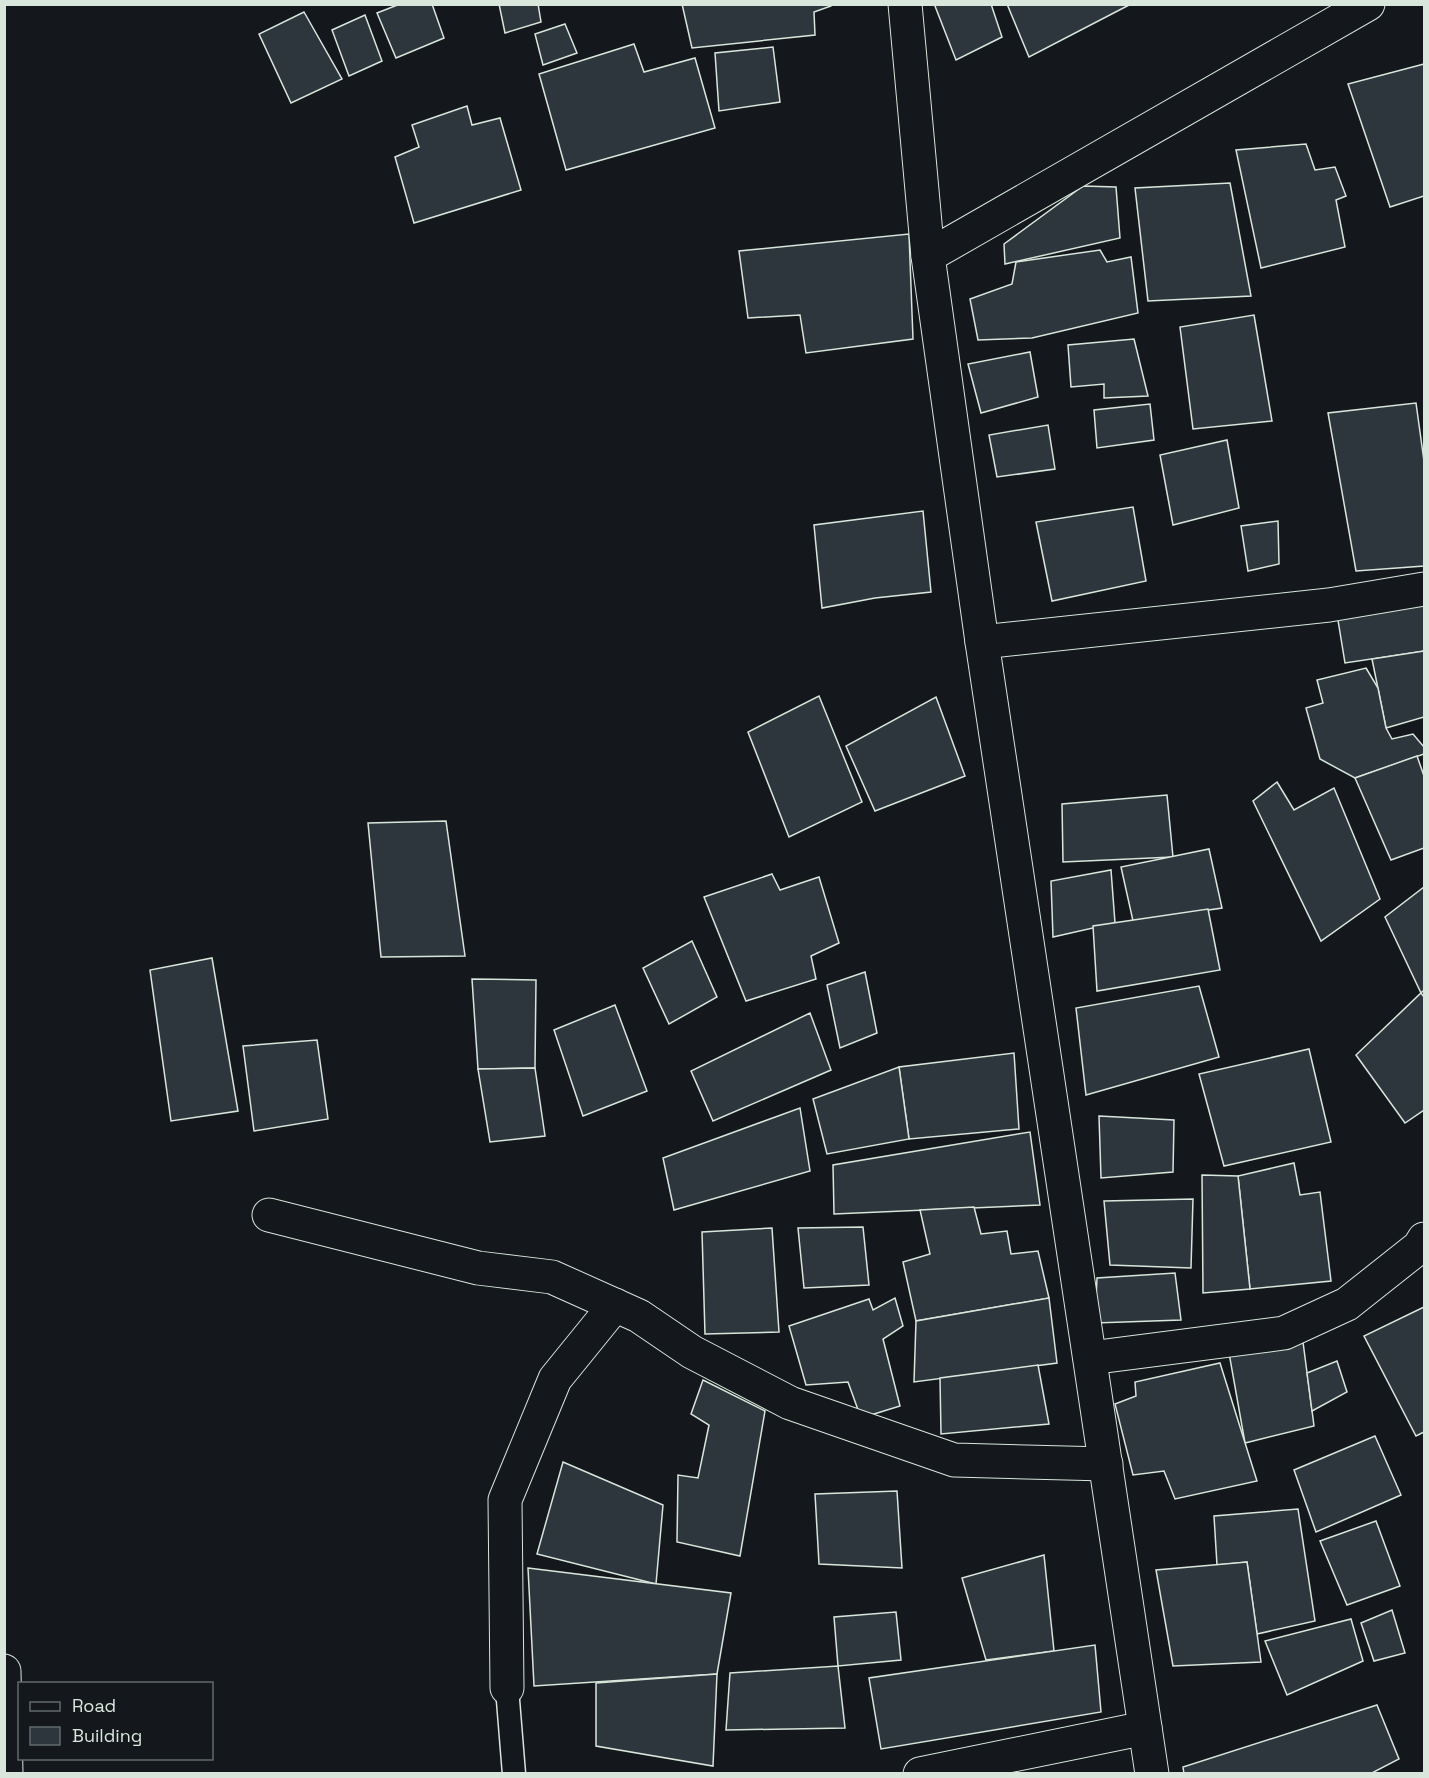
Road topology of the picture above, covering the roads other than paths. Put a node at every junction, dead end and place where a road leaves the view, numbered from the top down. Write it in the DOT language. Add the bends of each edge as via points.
graph roads {
  1 [pos="905,4"];
  2 [pos="1368,4"];
  3 [pos="928,256"];
  4 [pos="1425,589"];
  5 [pos="982,642"];
  6 [pos="269,1215"];
  7 [pos="1423,1247"];
  8 [pos="615,1305"];
  9 [pos="1090,1358"];
  10 [pos="1106,1464"];
  11 [pos="4,1671"];
  12 [pos="507,1688"];
  13 [pos="1145,1728"];
  14 [pos="6,1773"];
  15 [pos="514,1773"];
  16 [pos="920,1773"];
  17 [pos="1152,1773"];
  1 -- 3 [label="street"];
  2 -- 3 [label="street"];
  3 -- 5 [label="street"];
  4 -- 5 [label="street" via="1329,605"];
  5 -- 9 [label="street"];
  6 -- 8 [label="street" via="478,1268 552,1277"];
  7 -- 9 [label="street" via="1347,1305 1284,1333"];
  8 -- 10 [label="street" via="639,1316 692,1352 790,1403 954,1460"];
  8 -- 12 [label="street" via="555,1379 505,1500"];
  9 -- 10 [label="street"];
  10 -- 13 [label="street"];
  11 -- 14 [label="street"];
  12 -- 15 [label="lane"];
  13 -- 16 [label="street"];
  13 -- 17 [label="street"];
}
